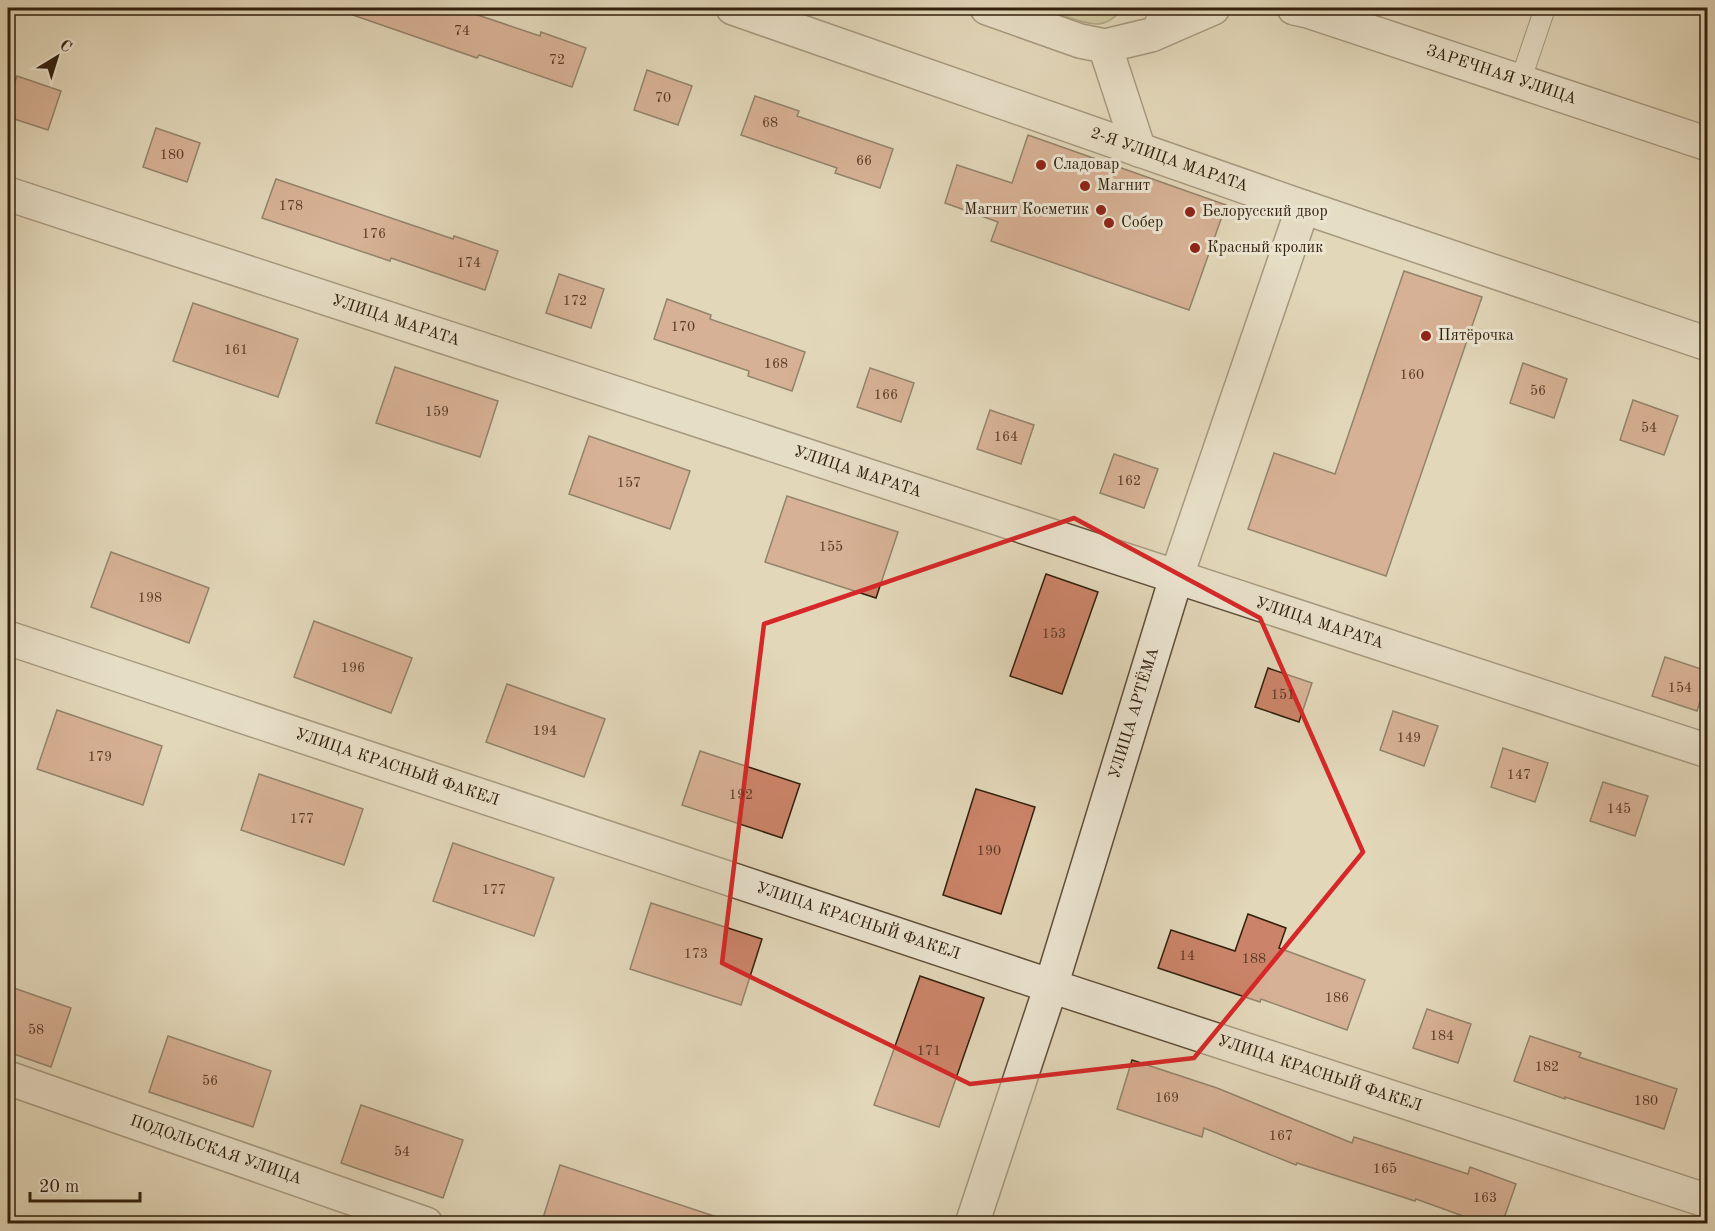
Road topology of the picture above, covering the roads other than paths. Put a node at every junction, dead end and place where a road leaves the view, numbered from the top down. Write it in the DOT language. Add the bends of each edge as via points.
graph roads {
  1 [pos="733,8"];
  2 [pos="987,8"];
  3 [pos="1213,8"];
  4 [pos="1294,8"];
  5 [pos="1545,8"];
  6 [pos="1155,21"];
  7 [pos="1105,46"];
  8 [pos="1520,82"];
  9 [pos="1707,144"];
  10 [pos="1139,150"];
  11 [pos="8,194"];
  12 [pos="1303,207"];
  13 [pos="1707,344"];
  14 [pos="1176,578"];
  15 [pos="8,638"];
  16 [pos="1707,751"];
  17 [pos="1051,986"];
  18 [pos="8,1078"];
  19 [pos="1707,1201"];
  20 [pos="426,1224"];
  21 [pos="972,1224"];
  1 -- 10 [label="street, 2-Я УЛИЦА МАРАТА"];
  2 -- 7 [label="street"];
  3 -- 6 [label="street"];
  4 -- 8 [label="street, ЗАРЕЧНАЯ УЛИЦА"];
  5 -- 8 [label="lane"];
  6 -- 7 [label="street"];
  7 -- 10 [label="street"];
  8 -- 9 [label="street, ЗАРЕЧНАЯ УЛИЦА"];
  10 -- 12 [label="street, 2-Я УЛИЦА МАРАТА"];
  11 -- 14 [label="street, УЛИЦА МАРАТА"];
  12 -- 13 [label="street, 2-Я УЛИЦА МАРАТА"];
  12 -- 14 [label="street, УЛИЦА АРТЁМА"];
  14 -- 16 [label="street, УЛИЦА МАРАТА"];
  14 -- 17 [label="street, УЛИЦА АРТЁМА"];
  15 -- 17 [label="street, УЛИЦА КРАСНЫЙ ФАКЕЛ"];
  17 -- 19 [label="street, УЛИЦА КРАСНЫЙ ФАКЕЛ"];
  17 -- 21 [label="street, УЛИЦА АРТЁМА"];
  18 -- 20 [label="street, ПОДОЛЬСКАЯ УЛИЦА"];
}
